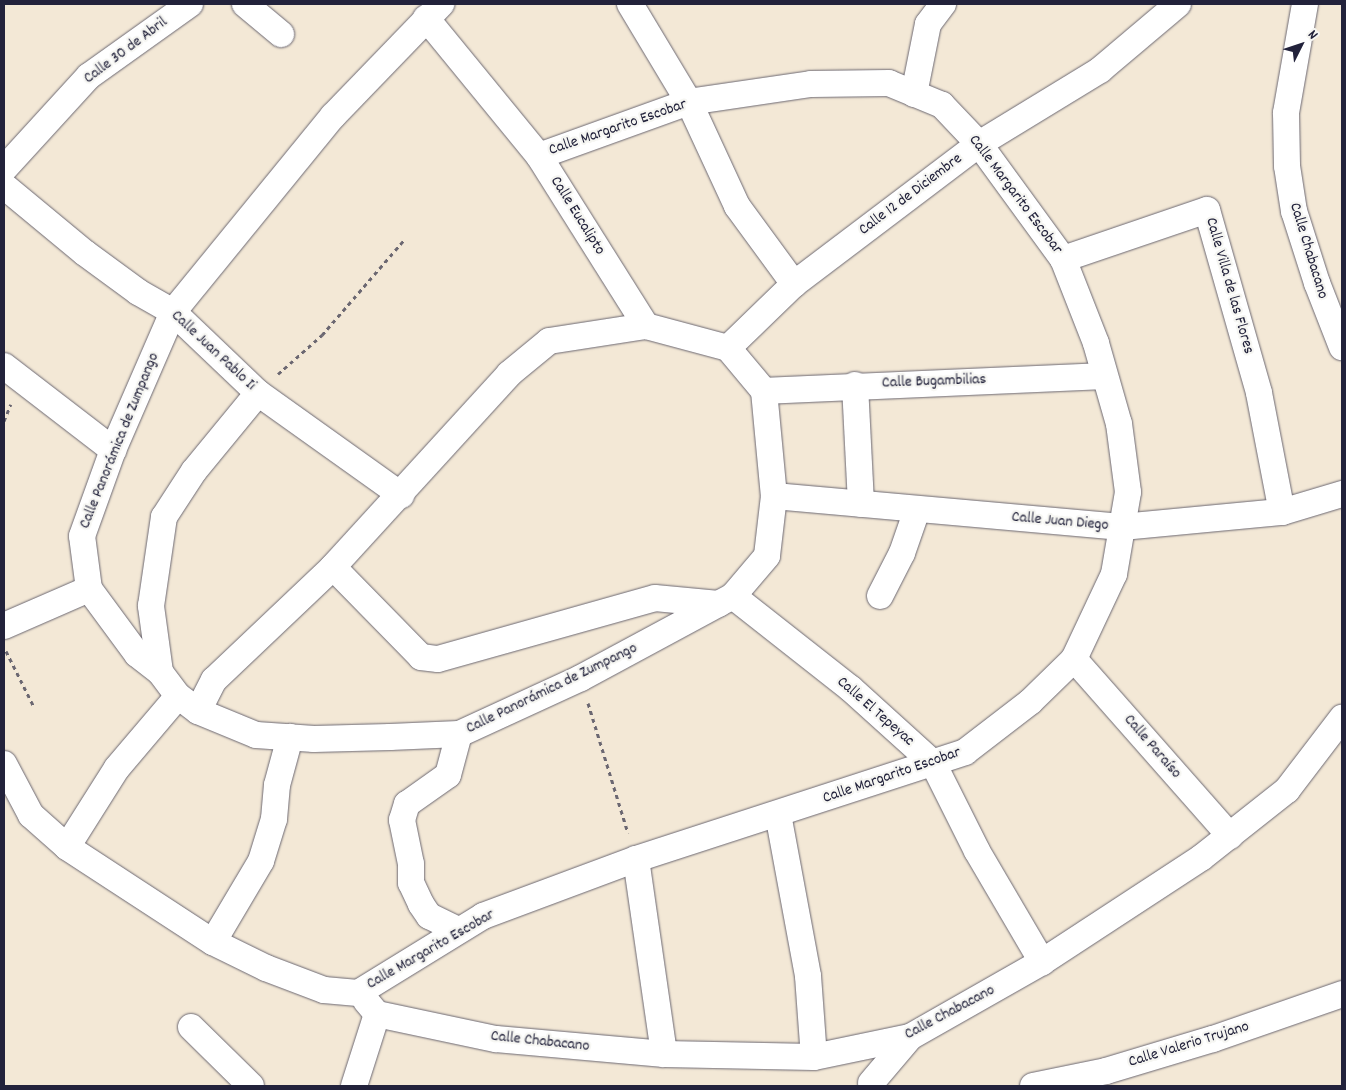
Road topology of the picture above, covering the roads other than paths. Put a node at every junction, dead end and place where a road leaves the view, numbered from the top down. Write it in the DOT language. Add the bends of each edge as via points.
graph roads {
  1 [pos="190,4"];
  2 [pos="245,4"];
  3 [pos="630,4"];
  4 [pos="943,4"];
  5 [pos="1178,4"];
  6 [pos="1305,4"];
  7 [pos="433,11"];
  8 [pos="281,34"];
  9 [pos="914,94"];
  10 [pos="689,102"];
  11 [pos="979,144"];
  12 [pos="539,156"];
  13 [pos="4,169"];
  14 [pos="4,186"];
  15 [pos="1063,259"];
  16 [pos="794,284"];
  17 [pos="173,312"];
  18 [pos="646,326"];
  19 [pos="1342,347"];
  20 [pos="728,348"];
  21 [pos="4,366"];
  22 [pos="1104,376"];
  23 [pos="855,385"];
  24 [pos="764,391"];
  25 [pos="258,393"];
  26 [pos="113,450"];
  27 [pos="1342,494"];
  28 [pos="401,495"];
  29 [pos="774,496"];
  30 [pos="861,504"];
  31 [pos="917,510"];
  32 [pos="1282,512"];
  33 [pos="1122,528"];
  34 [pos="333,567"];
  35 [pos="89,589"];
  36 [pos="880,596"];
  37 [pos="726,600"];
  38 [pos="4,626"];
  39 [pos="1074,659"];
  40 [pos="160,672"];
  41 [pos="188,703"];
  42 [pos="1342,718"];
  43 [pos="459,734"];
  44 [pos="290,737"];
  45 [pos="933,763"];
  46 [pos="4,764"];
  47 [pos="778,814"];
  48 [pos="1230,836"];
  49 [pos="67,847"];
  50 [pos="636,859"];
  51 [pos="458,930"];
  52 [pos="213,942"];
  53 [pos="1042,962"];
  54 [pos="358,992"];
  55 [pos="1342,994"];
  56 [pos="377,1014"];
  57 [pos="191,1026"];
  58 [pos="910,1038"];
  59 [pos="664,1054"];
  60 [pos="814,1057"];
  61 [pos="864,1085"];
  62 [pos="251,1086"];
  63 [pos="354,1086"];
  64 [pos="896,1086"];
  65 [pos="1033,1086"];
  1 -- 13 [label="street, Calle 30 de Abril" via="88,76"];
  2 -- 8 [label="street"];
  3 -- 10 [label="street"];
  4 -- 9 [label="street" via="928,24"];
  5 -- 11 [label="street, Calle 12 de Diciembre" via="1100,70"];
  6 -- 19 [label="street, Calle Chabacano" via="1286,113 1286,166 1294,211"];
  7 -- 12 [label="street, Calle Eucalipto"];
  7 -- 17 [label="street, Calle Panorámica de Zumpango" via="333,116"];
  9 -- 10 [label="street, Calle Margarito Escobar" via="889,84 811,84"];
  9 -- 11 [label="street, Calle Margarito Escobar" via="942,105"];
  10 -- 12 [label="street, Calle Margarito Escobar"];
  10 -- 16 [label="street" via="737,206"];
  11 -- 15 [label="street, Calle Margarito Escobar"];
  11 -- 16 [label="street, Calle 12 de Diciembre"];
  12 -- 18 [label="street, Calle Eucalipto"];
  14 -- 17 [label="street, Calle Juan Pablo Ii" via="85,253 138,292"];
  15 -- 22 [label="street, Calle Margarito Escobar" via="1096,343"];
  15 -- 32 [label="street, Calle Villa de las Flores" via="1207,210 1258,393"];
  16 -- 20 [label="street, Calle 12 de Diciembre"];
  17 -- 25 [label="street, Calle Juan Pablo Ii"];
  17 -- 26 [label="street, Calle Panorámica de Zumpango"];
  18 -- 20 [label="street"];
  18 -- 28 [label="street" via="549,341 509,374"];
  20 -- 24 [label="street"];
  21 -- 26 [label="street"];
  22 -- 23 [label="street, Calle Bugambilias"];
  22 -- 33 [label="street, Calle Margarito Escobar" via="1119,424 1128,492"];
  23 -- 24 [label="street, Calle Bugambilias"];
  23 -- 30 [label="street"];
  24 -- 29 [label="street, Calle Panorámica de Zumpango"];
  25 -- 28 [label="street, Calle Juan Pablo Ii"];
  25 -- 40 [label="street" via="194,471 164,517 151,606"];
  26 -- 35 [label="street, Calle Panorámica de Zumpango" via="82,536"];
  27 -- 32 [label="street, Calle Juan Diego"];
  28 -- 34 [label="street"];
  29 -- 30 [label="street, Calle Juan Diego"];
  29 -- 37 [label="street, Calle Panorámica de Zumpango" via="767,556"];
  30 -- 31 [label="street, Calle Juan Diego"];
  31 -- 33 [label="street, Calle Juan Diego"];
  31 -- 36 [label="street" via="902,553"];
  32 -- 33 [label="street, Calle Juan Diego"];
  33 -- 39 [label="street, Calle Margarito Escobar" via="1114,574"];
  34 -- 37 [label="street" via="421,657 438,659 655,598"];
  34 -- 41 [label="street"];
  35 -- 38 [label="street"];
  35 -- 40 [label="street, Calle Panorámica de Zumpango" via="137,654"];
  37 -- 43 [label="street, Calle Panorámica de Zumpango" via="581,678"];
  37 -- 45 [label="street, Calle El Tepeyac" via="850,688"];
  39 -- 45 [label="street, Calle Margarito Escobar" via="1030,702 965,752"];
  39 -- 48 [label="street, Calle Paraíso"];
  40 -- 41 [label="street, Calle Panorámica de Zumpango"];
  41 -- 44 [label="street, Calle Panorámica de Zumpango" via="256,734"];
  41 -- 49 [label="street" via="117,768"];
  42 -- 48 [label="street, Calle Chabacano" via="1287,790"];
  43 -- 44 [label="street, Calle Panorámica de Zumpango"];
  43 -- 51 [label="street" via="448,775 407,804 402,820 412,864 411,883 421,904 429,916"];
  44 -- 52 [label="street" via="277,785 274,819 261,861"];
  45 -- 47 [label="street, Calle Margarito Escobar"];
  45 -- 53 [label="street, Calle El Tepeyac" via="976,851"];
  46 -- 49 [label="street, Calle Margarito Escobar" via="31,815"];
  47 -- 50 [label="street, Calle Margarito Escobar"];
  47 -- 60 [label="street" via="808,976"];
  48 -- 53 [label="street, Calle Chabacano"];
  49 -- 52 [label="street, Calle Margarito Escobar"];
  50 -- 51 [label="street, Calle Margarito Escobar" via="483,916"];
  50 -- 59 [label="street"];
  51 -- 54 [label="street, Calle Margarito Escobar"];
  52 -- 54 [label="street, Calle Margarito Escobar" via="266,968 324,990"];
  53 -- 58 [label="street, Calle Chabacano"];
  54 -- 56 [label="street"];
  55 -- 65 [label="street, Calle Valerio Trujano" via="1213,1039 1106,1071"];
  56 -- 59 [label="street, Calle Chabacano" via="496,1039"];
  56 -- 63 [label="street"];
  57 -- 62 [label="street"];
  58 -- 60 [label="street, Calle Chabacano"];
  58 -- 61 [label="street"];
  59 -- 60 [label="street, Calle Chabacano"];
  61 -- 64 [label="street"];
}
